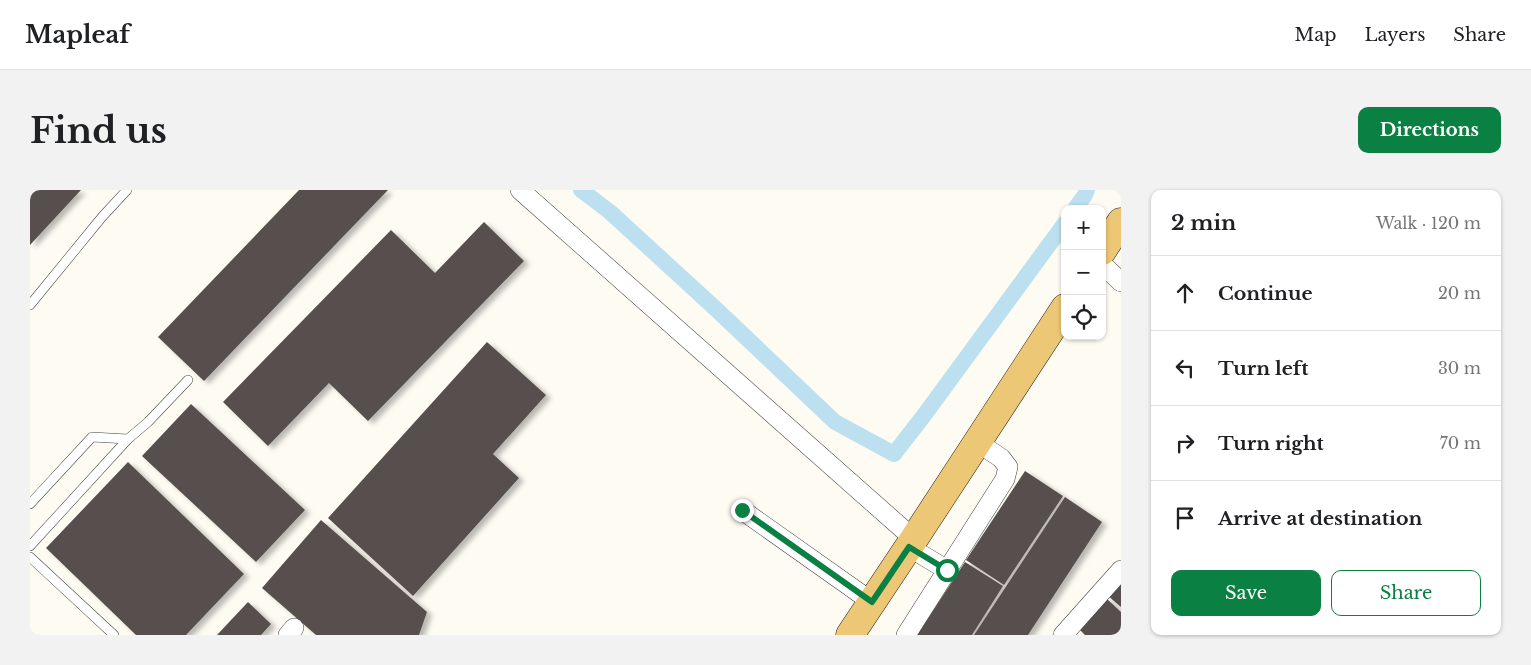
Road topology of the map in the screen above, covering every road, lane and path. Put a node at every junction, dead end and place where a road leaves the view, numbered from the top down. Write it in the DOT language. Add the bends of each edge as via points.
graph roads {
  1 [pos="127,190"];
  2 [pos="520,190"];
  3 [pos="1121,222"];
  4 [pos="1103,250"];
  5 [pos="1106,268"];
  6 [pos="1121,282"];
  7 [pos="30,305"];
  8 [pos="1061,314"];
  9 [pos="188,380"];
  10 [pos="128,439"];
  11 [pos="977,442"];
  12 [pos="30,504"];
  13 [pos="742,510"];
  14 [pos="912,543"];
  15 [pos="30,546"];
  16 [pos="30,557"];
  17 [pos="947,570"];
  18 [pos="1121,570"];
  19 [pos="872,602"];
  20 [pos="1068,633"];
  21 [pos="114,635"];
  22 [pos="850,635"];
  23 [pos="906,635"];
  1 -- 7 [label="lane"];
  2 -- 14 [label="street"];
  3 -- 4 [label="main road"];
  5 -- 6 [label="street"];
  8 -- 11 [label="main road"];
  9 -- 10 [label="lane"];
  10 -- 12 [label="lane" via="92,437"];
  10 -- 15 [label="lane"];
  11 -- 14 [label="main road"];
  11 -- 17 [label="street" via="1001,458 1008,467 1005,479"];
  13 -- 19 [label="street"];
  14 -- 17 [label="street"];
  14 -- 19 [label="main road"];
  16 -- 21 [label="lane"];
  17 -- 23 [label="street"];
  18 -- 20 [label="street"];
  19 -- 22 [label="main road"];
}
